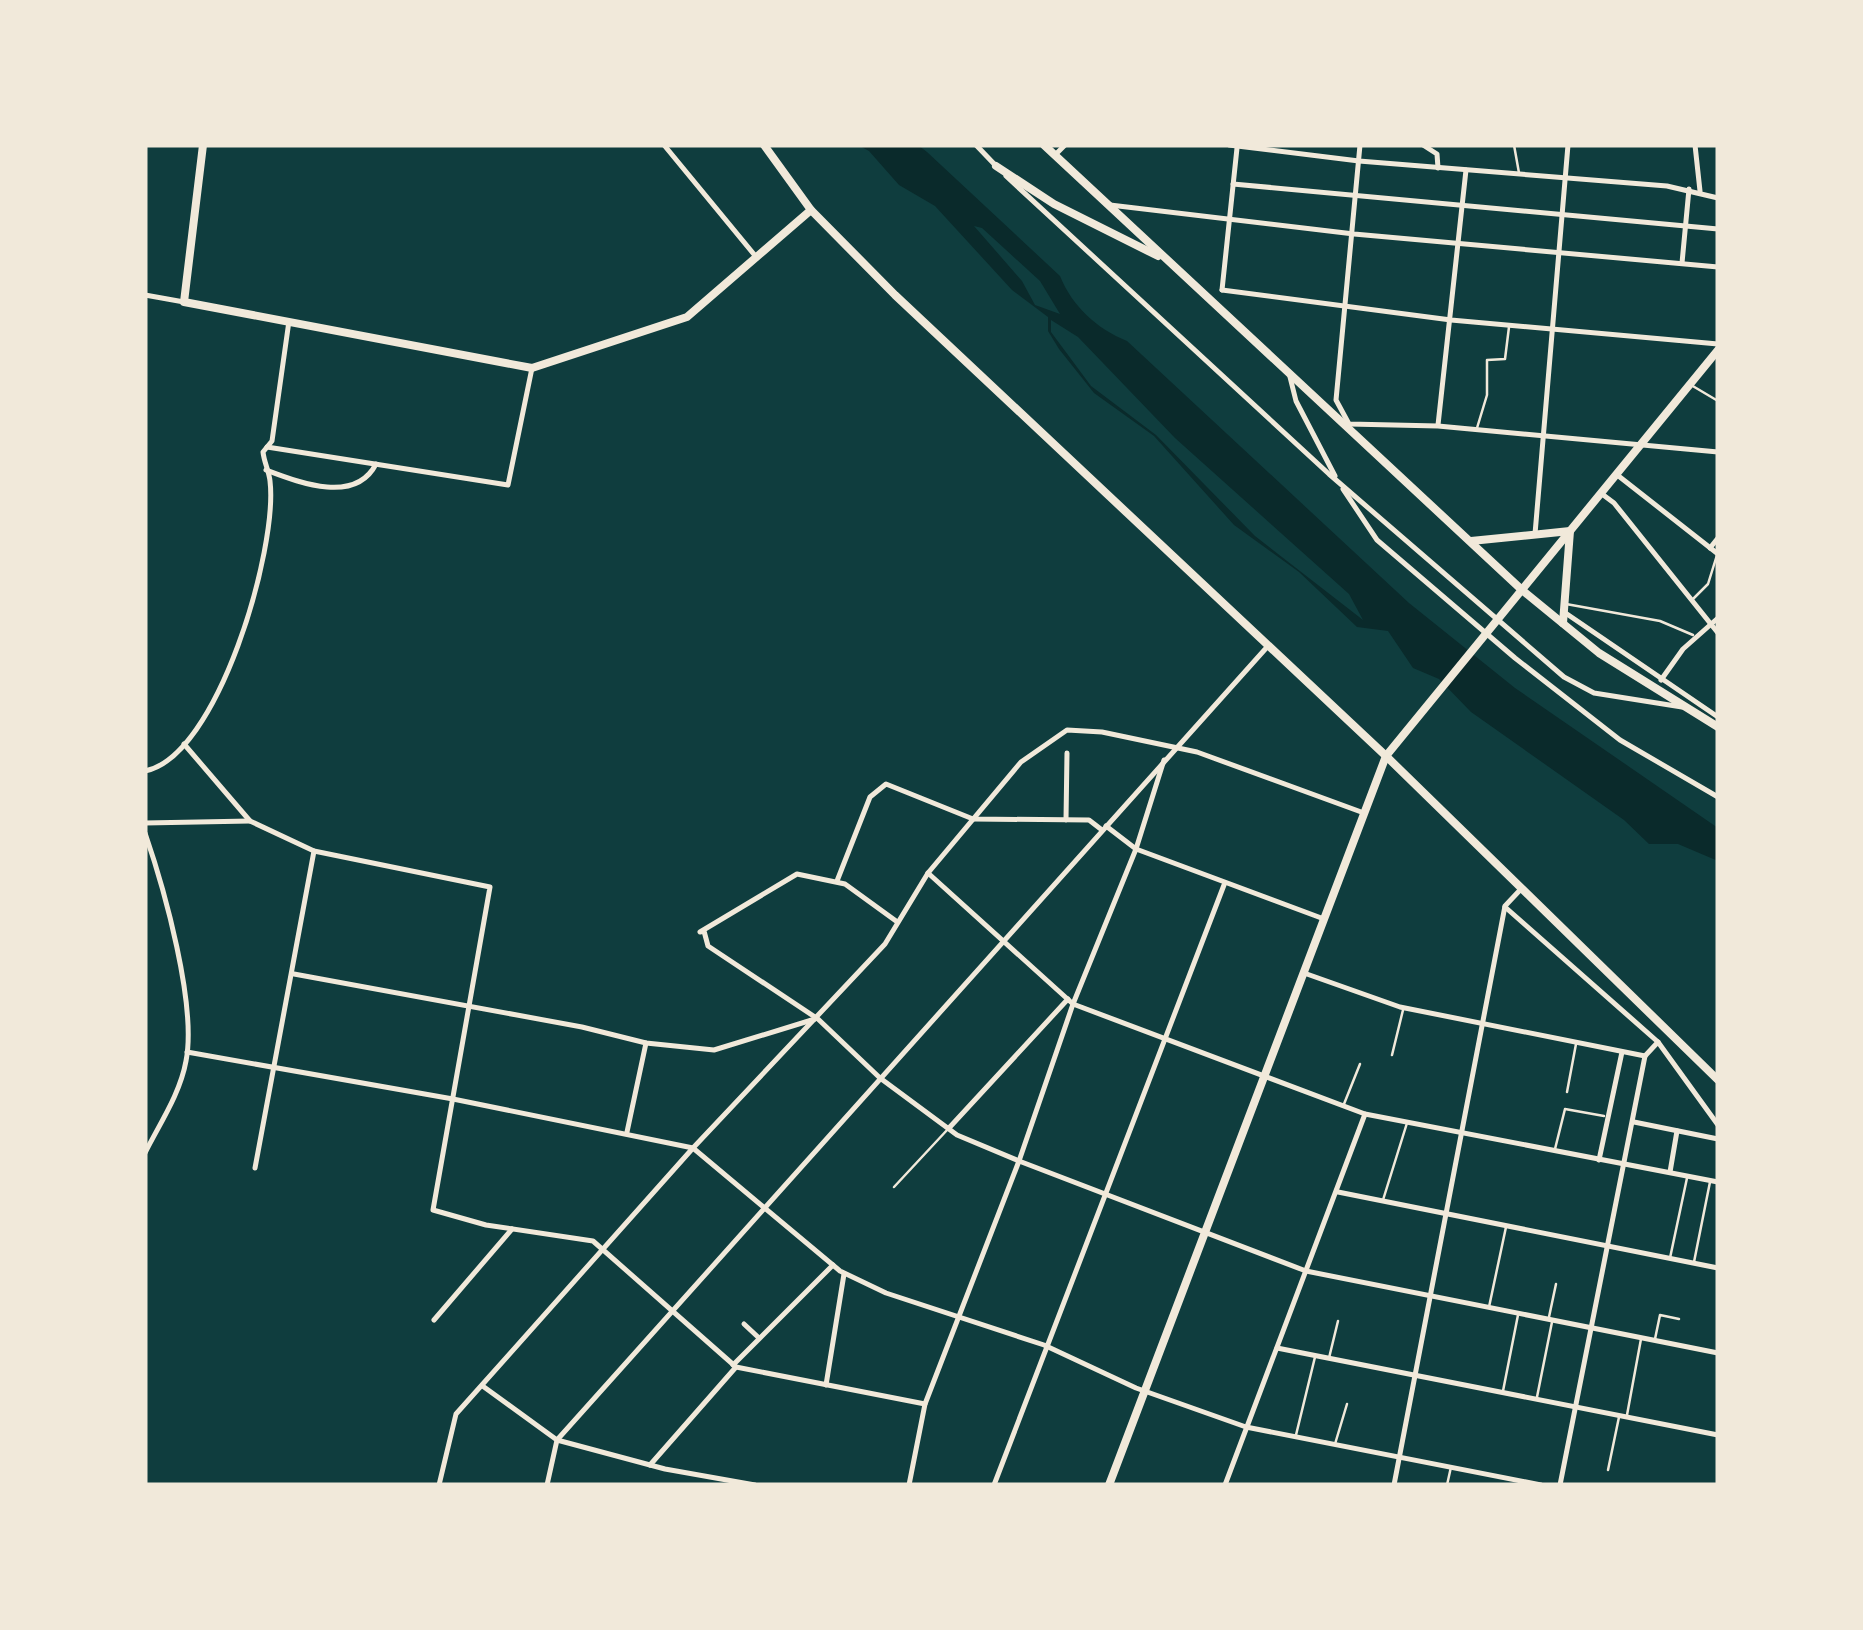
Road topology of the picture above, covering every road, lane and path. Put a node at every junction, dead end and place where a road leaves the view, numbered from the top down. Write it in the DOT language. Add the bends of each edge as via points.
graph roads {
  1 [pos="202,145"];
  2 [pos="664,145"];
  3 [pos="764,145"];
  4 [pos="976,145"];
  5 [pos="1044,145"];
  6 [pos="1065,145"];
  7 [pos="1229,145"];
  8 [pos="1360,145"];
  9 [pos="1423,145"];
  10 [pos="1514,145"];
  11 [pos="1568,145"];
  12 [pos="1695,145"];
  13 [pos="1238,146"];
  14 [pos="1275,148"];
  15 [pos="1055,156"];
  16 [pos="1359,162"];
  17 [pos="996,166"];
  18 [pos="1438,168"];
  19 [pos="1466,170"];
  20 [pos="1519,174"];
  21 [pos="1565,178"];
  22 [pos="1234,184"];
  23 [pos="1688,189"];
  24 [pos="1700,191"];
  25 [pos="1356,197"];
  26 [pos="1718,198"];
  27 [pos="1107,205"];
  28 [pos="1462,208"];
  29 [pos="811,210"];
  30 [pos="1562,215"];
  31 [pos="1230,221"];
  32 [pos="1686,226"];
  33 [pos="1718,229"];
  34 [pos="1354,234"];
  35 [pos="1457,243"];
  36 [pos="1559,251"];
  37 [pos="758,258"];
  38 [pos="1170,262"];
  39 [pos="1682,263"];
  40 [pos="1718,267"];
  41 [pos="1222,290"];
  42 [pos="145,295"];
  43 [pos="1211,301"];
  44 [pos="184,302"];
  45 [pos="1346,308"];
  46 [pos="1450,320"];
  47 [pos="289,321"];
  48 [pos="1510,326"];
  49 [pos="1552,331"];
  50 [pos="1718,347"];
  51 [pos="532,368"];
  52 [pos="1289,374"];
  53 [pos="1690,384"];
  54 [pos="1718,401"];
  55 [pos="1349,424"];
  56 [pos="1438,426"];
  57 [pos="1476,430"];
  58 [pos="1543,436"];
  59 [pos="1640,445"];
  60 [pos="267,447"];
  61 [pos="1718,452"];
  62 [pos="376,464"];
  63 [pos="266,470"];
  64 [pos="1616,474"];
  65 [pos="1338,482"];
  66 [pos="1601,493"];
  67 [pos="1570,531"];
  68 [pos="1535,534"];
  69 [pos="1718,538"];
  70 [pos="1471,542"];
  71 [pos="1710,548"];
  72 [pos="1718,554"];
  73 [pos="1522,590"];
  74 [pos="1692,599"];
  75 [pos="1564,608"];
  76 [pos="1718,618"];
  77 [pos="1710,622"];
  78 [pos="1563,623"];
  79 [pos="1718,633"];
  80 [pos="1696,636"];
  81 [pos="1268,646"];
  82 [pos="1661,680"];
  83 [pos="1683,707"];
  84 [pos="1718,717"];
  85 [pos="1718,727"];
  86 [pos="184,744"];
  87 [pos="1176,746"];
  88 [pos="1067,753"];
  89 [pos="1386,756"];
  90 [pos="1166,757"];
  91 [pos="145,771"];
  92 [pos="1718,795"];
  93 [pos="1364,812"];
  94 [pos="973,819"];
  95 [pos="1066,820"];
  96 [pos="250,821"];
  97 [pos="145,823"];
  98 [pos="1104,828"];
  99 [pos="145,833"];
  100 [pos="1136,849"];
  101 [pos="314,851"];
  102 [pos="928,872"];
  103 [pos="837,881"];
  104 [pos="1224,884"];
  105 [pos="1523,887"];
  106 [pos="1505,906"];
  107 [pos="1324,919"];
  108 [pos="896,921"];
  109 [pos="1005,942"];
  110 [pos="1304,973"];
  111 [pos="294,974"];
  112 [pos="1070,1002"];
  113 [pos="468,1007"];
  114 [pos="1404,1008"];
  115 [pos="818,1018"];
  116 [pos="1482,1024"];
  117 [pos="1165,1036"];
  118 [pos="1658,1042"];
  119 [pos="646,1043"];
  120 [pos="1576,1043"];
  121 [pos="187,1052"];
  122 [pos="1622,1052"];
  123 [pos="1392,1055"];
  124 [pos="1644,1056"];
  125 [pos="1360,1064"];
  126 [pos="276,1069"];
  127 [pos="1265,1075"];
  128 [pos="880,1078"];
  129 [pos="1718,1080"];
  130 [pos="1567,1092"];
  131 [pos="453,1099"];
  132 [pos="1344,1106"];
  133 [pos="1365,1114"];
  134 [pos="1608,1117"];
  135 [pos="1408,1122"];
  136 [pos="1634,1122"];
  137 [pos="1718,1125"];
  138 [pos="948,1128"];
  139 [pos="1677,1131"];
  140 [pos="627,1132"];
  141 [pos="1460,1132"];
  142 [pos="1718,1139"];
  143 [pos="693,1148"];
  144 [pos="1555,1151"];
  145 [pos="145,1153"];
  146 [pos="1599,1160"];
  147 [pos="1019,1161"];
  148 [pos="1626,1165"];
  149 [pos="256,1168"];
  150 [pos="1670,1173"];
  151 [pos="1688,1176"];
  152 [pos="1714,1181"];
  153 [pos="894,1187"];
  154 [pos="1338,1192"];
  155 [pos="1106,1193"];
  156 [pos="1382,1200"];
  157 [pos="762,1209"];
  158 [pos="1446,1213"];
  159 [pos="1506,1225"];
  160 [pos="512,1229"];
  161 [pos="1205,1233"];
  162 [pos="1608,1246"];
  163 [pos="604,1251"];
  164 [pos="1670,1258"];
  165 [pos="1694,1263"];
  166 [pos="833,1265"];
  167 [pos="1718,1268"];
  168 [pos="1306,1271"];
  169 [pos="844,1273"];
  170 [pos="1556,1284"];
  171 [pos="1429,1296"];
  172 [pos="1489,1308"];
  173 [pos="668,1312"];
  174 [pos="1518,1314"];
  175 [pos="959,1316"];
  176 [pos="1679,1318"];
  177 [pos="434,1320"];
  178 [pos="1550,1320"];
  179 [pos="1338,1321"];
  180 [pos="744,1324"];
  181 [pos="1591,1328"];
  182 [pos="759,1338"];
  183 [pos="1641,1338"];
  184 [pos="1654,1340"];
  185 [pos="1044,1346"];
  186 [pos="1278,1348"];
  187 [pos="1718,1352"];
  188 [pos="1316,1356"];
  189 [pos="1328,1359"];
  190 [pos="734,1366"];
  191 [pos="1414,1378"];
  192 [pos="826,1384"];
  193 [pos="484,1387"];
  194 [pos="1145,1390"];
  195 [pos="1502,1394"];
  196 [pos="1537,1400"];
  197 [pos="925,1404"];
  198 [pos="1348,1404"];
  199 [pos="1576,1407"];
  200 [pos="1623,1416"];
  201 [pos="1246,1426"];
  202 [pos="1718,1434"];
  203 [pos="1296,1436"];
  204 [pos="557,1440"];
  205 [pos="1334,1444"];
  206 [pos="1400,1457"];
  207 [pos="650,1465"];
  208 [pos="1451,1467"];
  209 [pos="1608,1470"];
  210 [pos="439,1485"];
  211 [pos="547,1485"];
  212 [pos="755,1485"];
  213 [pos="909,1485"];
  214 [pos="994,1485"];
  215 [pos="1109,1485"];
  216 [pos="1224,1485"];
  217 [pos="1394,1485"];
  218 [pos="1447,1485"];
  219 [pos="1541,1485"];
  220 [pos="1560,1485"];
  1 -- 44 [label="street"];
  2 -- 37 [label="street"];
  3 -- 29 [label="street"];
  4 -- 17 [label="street"];
  5 -- 15 [label="street"];
  6 -- 15 [label="street"];
  7 -- 13 [label="street"];
  8 -- 16 [label="street"];
  9 -- 18 [label="street" via="1433,149"];
  10 -- 20 [label="lane"];
  11 -- 21 [label="street"];
  12 -- 24 [label="street"];
  13 -- 14 [label="street"];
  13 -- 22 [label="street"];
  14 -- 16 [label="street"];
  15 -- 27 [label="street"];
  16 -- 18 [label="street"];
  16 -- 25 [label="street"];
  17 -- 38 [label="street" via="1054,204"];
  17 -- 65 [label="street"];
  18 -- 19 [label="street"];
  19 -- 20 [label="street"];
  19 -- 28 [label="street"];
  20 -- 21 [label="street"];
  21 -- 23 [label="street"];
  21 -- 30 [label="street"];
  22 -- 25 [label="street"];
  22 -- 31 [label="street"];
  23 -- 24 [label="street"];
  23 -- 32 [label="street"];
  24 -- 26 [label="street"];
  25 -- 28 [label="street"];
  25 -- 34 [label="street"];
  27 -- 31 [label="street"];
  27 -- 38 [label="street"];
  28 -- 30 [label="street"];
  28 -- 35 [label="street"];
  29 -- 37 [label="street"];
  29 -- 81 [label="street"];
  30 -- 32 [label="street"];
  30 -- 36 [label="street"];
  31 -- 34 [label="street"];
  31 -- 41 [label="street"];
  32 -- 33 [label="street"];
  32 -- 39 [label="street"];
  34 -- 35 [label="street"];
  34 -- 45 [label="street"];
  35 -- 36 [label="street"];
  35 -- 46 [label="street"];
  36 -- 39 [label="street"];
  36 -- 49 [label="street"];
  37 -- 51 [label="street" via="687,317"];
  38 -- 43 [label="street"];
  39 -- 40 [label="street"];
  41 -- 43 [label="street"];
  41 -- 45 [label="street"];
  42 -- 44 [label="street"];
  43 -- 52 [label="street"];
  44 -- 47 [label="street"];
  45 -- 46 [label="street"];
  45 -- 55 [label="street" via="1336,400"];
  46 -- 48 [label="street"];
  46 -- 56 [label="street"];
  47 -- 51 [label="street"];
  47 -- 60 [label="street"];
  48 -- 49 [label="street"];
  48 -- 57 [label="lane" via="1505,359 1487,360 1487,395"];
  49 -- 50 [label="street"];
  49 -- 58 [label="street"];
  50 -- 53 [label="street"];
  51 -- 62 [label="street" via="508,485"];
  52 -- 55 [label="street"];
  52 -- 65 [label="street"];
  53 -- 54 [label="lane"];
  53 -- 59 [label="street"];
  55 -- 56 [label="street"];
  55 -- 70 [label="street"];
  56 -- 57 [label="street"];
  57 -- 58 [label="street"];
  58 -- 59 [label="street"];
  58 -- 68 [label="street"];
  59 -- 61 [label="street"];
  59 -- 64 [label="street"];
  60 -- 62 [label="street"];
  60 -- 63 [label="street"];
  62 -- 63 [label="street" via="363,480 311,488"];
  63 -- 86 [label="street" via="266,538 255,593 214,697"];
  64 -- 66 [label="street"];
  64 -- 71 [label="street"];
  65 -- 83 [label="street" via="1564,678 1594,693"];
  65 -- 92 [label="street" via="1377,540 1515,658 1620,740"];
  66 -- 67 [label="street"];
  66 -- 74 [label="street"];
  67 -- 68 [label="street"];
  67 -- 73 [label="street"];
  67 -- 75 [label="street"];
  68 -- 70 [label="street"];
  69 -- 71 [label="street"];
  70 -- 73 [label="street"];
  71 -- 72 [label="street"];
  72 -- 74 [label="lane" via="1708,584"];
  73 -- 78 [label="street"];
  73 -- 89 [label="street"];
  74 -- 77 [label="street"];
  75 -- 78 [label="street"];
  75 -- 80 [label="lane" via="1660,621"];
  75 -- 82 [label="street"];
  76 -- 77 [label="street"];
  77 -- 79 [label="street"];
  77 -- 80 [label="street"];
  78 -- 83 [label="street"];
  80 -- 82 [label="street"];
  81 -- 87 [label="street"];
  81 -- 89 [label="street"];
  82 -- 84 [label="street"];
  83 -- 85 [label="street"];
  86 -- 91 [label="street" via="161,768"];
  86 -- 96 [label="street"];
  87 -- 90 [label="street"];
  87 -- 93 [label="street"];
  87 -- 94 [label="street" via="1067,730 1021,762"];
  88 -- 95 [label="street"];
  89 -- 93 [label="street"];
  89 -- 105 [label="street"];
  90 -- 98 [label="street"];
  90 -- 100 [label="street"];
  93 -- 107 [label="street"];
  94 -- 95 [label="street"];
  94 -- 102 [label="street"];
  94 -- 103 [label="street" via="886,784 870,797"];
  95 -- 98 [label="street"];
  96 -- 97 [label="street"];
  96 -- 101 [label="street"];
  98 -- 100 [label="street"];
  98 -- 109 [label="street"];
  99 -- 121 [label="street" via="178,966"];
  100 -- 104 [label="street"];
  100 -- 112 [label="street"];
  101 -- 111 [label="street"];
  101 -- 113 [label="street" via="490,886"];
  102 -- 108 [label="street"];
  102 -- 109 [label="street"];
  103 -- 108 [label="street"];
  103 -- 115 [label="street" via="798,874 700,932 708,946"];
  104 -- 107 [label="street"];
  104 -- 117 [label="street"];
  105 -- 106 [label="street"];
  105 -- 129 [label="street"];
  106 -- 116 [label="street"];
  106 -- 118 [label="street"];
  107 -- 110 [label="street"];
  108 -- 115 [label="street" via="885,944"];
  109 -- 112 [label="street"];
  109 -- 128 [label="street"];
  110 -- 114 [label="street"];
  110 -- 127 [label="street"];
  111 -- 113 [label="street"];
  111 -- 126 [label="street"];
  112 -- 117 [label="street"];
  112 -- 138 [label="street"];
  112 -- 147 [label="street"];
  113 -- 119 [label="street"];
  113 -- 131 [label="street"];
  114 -- 116 [label="street"];
  114 -- 123 [label="lane"];
  115 -- 119 [label="street" via="714,1050"];
  115 -- 128 [label="street"];
  115 -- 143 [label="street"];
  116 -- 120 [label="street"];
  116 -- 141 [label="street"];
  117 -- 127 [label="street"];
  117 -- 155 [label="street"];
  118 -- 124 [label="street"];
  118 -- 137 [label="street"];
  119 -- 140 [label="street"];
  120 -- 122 [label="street"];
  120 -- 130 [label="lane"];
  121 -- 126 [label="street"];
  121 -- 145 [label="street" via="180,1083"];
  122 -- 124 [label="street"];
  122 -- 134 [label="street"];
  124 -- 136 [label="street"];
  125 -- 132 [label="lane"];
  126 -- 131 [label="street"];
  126 -- 149 [label="street"];
  127 -- 132 [label="street"];
  127 -- 161 [label="street"];
  128 -- 138 [label="street"];
  128 -- 157 [label="street"];
  131 -- 140 [label="street"];
  131 -- 160 [label="street" via="433,1210"];
  132 -- 133 [label="street"];
  133 -- 135 [label="street"];
  133 -- 154 [label="street"];
  134 -- 144 [label="lane" via="1565,1109"];
  134 -- 146 [label="street"];
  135 -- 141 [label="street"];
  135 -- 156 [label="lane"];
  136 -- 139 [label="street"];
  136 -- 148 [label="street"];
  138 -- 147 [label="street"];
  138 -- 153 [label="lane"];
  139 -- 142 [label="street"];
  139 -- 150 [label="street"];
  140 -- 143 [label="street"];
  141 -- 144 [label="street"];
  141 -- 158 [label="street"];
  143 -- 157 [label="street"];
  143 -- 163 [label="street"];
  144 -- 146 [label="street"];
  146 -- 148 [label="street"];
  147 -- 155 [label="street"];
  147 -- 175 [label="street"];
  148 -- 150 [label="street"];
  148 -- 162 [label="street"];
  150 -- 151 [label="street"];
  151 -- 152 [label="street"];
  151 -- 164 [label="lane"];
  152 -- 165 [label="lane"];
  154 -- 156 [label="street"];
  154 -- 168 [label="street"];
  155 -- 161 [label="street"];
  155 -- 185 [label="street"];
  156 -- 158 [label="street"];
  157 -- 166 [label="street"];
  157 -- 173 [label="street"];
  158 -- 159 [label="street"];
  158 -- 171 [label="street"];
  159 -- 162 [label="street"];
  159 -- 172 [label="lane"];
  160 -- 163 [label="street" via="593,1241"];
  160 -- 177 [label="street"];
  161 -- 168 [label="street"];
  161 -- 194 [label="street"];
  162 -- 164 [label="street"];
  162 -- 181 [label="street"];
  163 -- 173 [label="street"];
  163 -- 193 [label="street"];
  164 -- 165 [label="street"];
  165 -- 167 [label="street"];
  166 -- 169 [label="street"];
  166 -- 182 [label="street"];
  168 -- 171 [label="street"];
  168 -- 186 [label="street"];
  169 -- 175 [label="street"];
  169 -- 192 [label="street"];
  170 -- 178 [label="lane"];
  171 -- 172 [label="street"];
  171 -- 191 [label="street"];
  172 -- 174 [label="street"];
  173 -- 190 [label="street"];
  173 -- 204 [label="street"];
  174 -- 178 [label="street"];
  174 -- 195 [label="lane"];
  175 -- 185 [label="street"];
  175 -- 197 [label="street"];
  176 -- 184 [label="lane" via="1660,1315"];
  178 -- 181 [label="street"];
  178 -- 196 [label="lane"];
  179 -- 189 [label="lane"];
  180 -- 182 [label="street"];
  181 -- 183 [label="street"];
  181 -- 199 [label="street"];
  182 -- 190 [label="street"];
  183 -- 184 [label="street"];
  183 -- 200 [label="lane"];
  184 -- 187 [label="street"];
  185 -- 194 [label="street"];
  185 -- 214 [label="street"];
  186 -- 188 [label="street"];
  186 -- 201 [label="street"];
  188 -- 189 [label="street"];
  188 -- 203 [label="lane"];
  189 -- 191 [label="street"];
  190 -- 192 [label="street"];
  190 -- 207 [label="street"];
  191 -- 195 [label="street"];
  191 -- 206 [label="street"];
  192 -- 197 [label="street"];
  193 -- 204 [label="street"];
  193 -- 210 [label="street" via="456,1414"];
  194 -- 201 [label="street"];
  194 -- 215 [label="street"];
  195 -- 196 [label="street"];
  196 -- 199 [label="street"];
  197 -- 213 [label="street"];
  198 -- 205 [label="lane"];
  199 -- 200 [label="street"];
  199 -- 220 [label="street"];
  200 -- 202 [label="street"];
  200 -- 209 [label="lane"];
  201 -- 203 [label="street"];
  201 -- 216 [label="street"];
  203 -- 205 [label="street"];
  204 -- 207 [label="street"];
  204 -- 211 [label="street"];
  205 -- 206 [label="street"];
  206 -- 208 [label="street"];
  206 -- 217 [label="street"];
  207 -- 212 [label="street"];
  208 -- 218 [label="lane"];
  208 -- 219 [label="street"];
}
